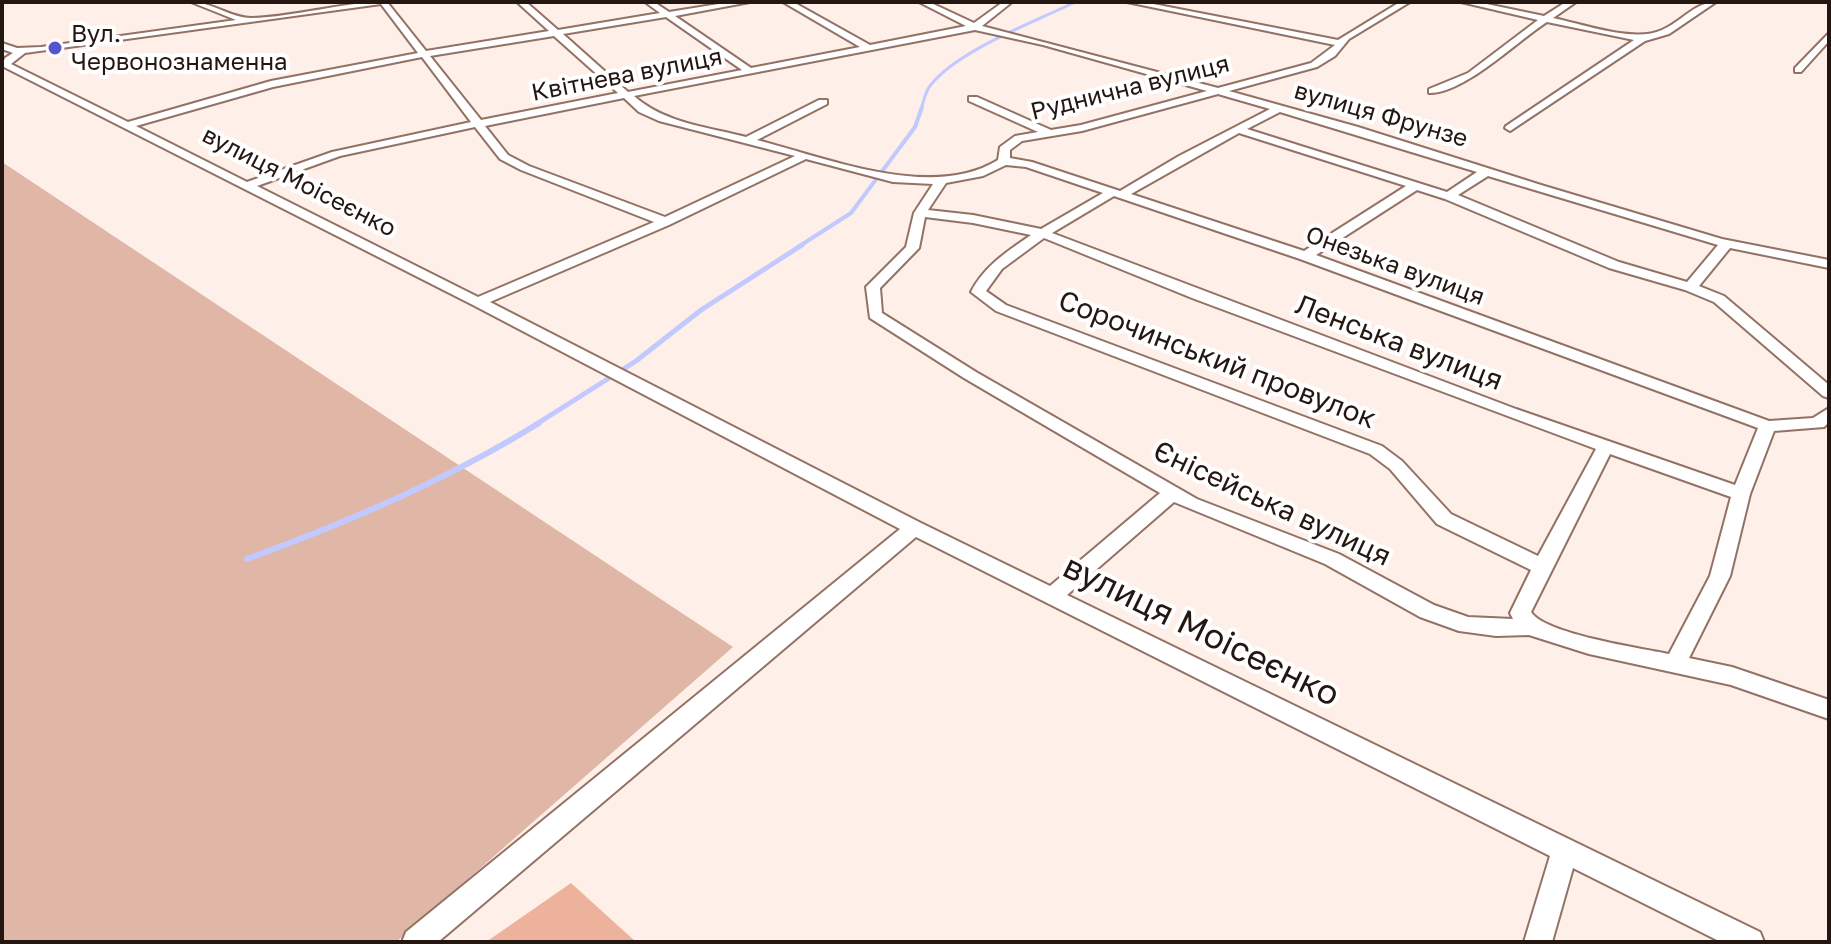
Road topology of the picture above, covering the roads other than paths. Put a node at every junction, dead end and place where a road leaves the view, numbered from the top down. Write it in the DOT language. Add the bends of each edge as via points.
graph roads {
  1 [pos="195,2"];
  2 [pos="381,2"];
  3 [pos="521,2"];
  4 [pos="649,2"];
  5 [pos="746,2"];
  6 [pos="787,2"];
  7 [pos="923,2"];
  8 [pos="1008,2"];
  9 [pos="1131,2"];
  10 [pos="1175,2"];
  11 [pos="1406,2"];
  12 [pos="1465,2"];
  13 [pos="1572,2"];
  14 [pos="1712,2"];
  15 [pos="341,4"];
  16 [pos="1163,6"];
  17 [pos="667,15"];
  18 [pos="1543,19"];
  19 [pos="248,21"];
  20 [pos="975,27"];
  21 [pos="556,34"];
  22 [pos="1829,36"];
  23 [pos="1642,39"];
  24 [pos="1338,43"];
  25 [pos="2,46"];
  26 [pos="871,49"];
  27 [pos="425,54"];
  28 [pos="13,55"];
  29 [pos="1798,70"];
  30 [pos="750,71"];
  31 [pos="1216,91"];
  32 [pos="1433,91"];
  33 [pos="627,96"];
  34 [pos="973,99"];
  35 [pos="823,102"];
  36 [pos="1279,108"];
  37 [pos="477,124"];
  38 [pos="129,125"];
  39 [pos="1510,128"];
  40 [pos="1237,129"];
  41 [pos="1049,133"];
  42 [pos="744,142"];
  43 [pos="802,157"];
  44 [pos="1004,161"];
  45 [pos="1487,171"];
  46 [pos="942,180"];
  47 [pos="249,185"];
  48 [pos="1416,185"];
  49 [pos="1117,193"];
  50 [pos="1449,196"];
  51 [pos="920,213"];
  52 [pos="665,222"];
  53 [pos="1042,233"];
  54 [pos="1727,243"];
  55 [pos="1306,256"];
  56 [pos="1829,264"];
  57 [pos="1690,287"];
  58 [pos="478,302"];
  59 [pos="1829,393"];
  60 [pos="1829,413"];
  61 [pos="1767,426"];
  62 [pos="1606,446"];
  63 [pos="1172,493"];
  64 [pos="1741,494"];
  65 [pos="914,528"];
  66 [pos="1541,566"];
  67 [pos="1052,596"];
  68 [pos="1529,627"];
  69 [pos="1676,662"];
  70 [pos="1829,710"];
  71 [pos="1565,848"];
  72 [pos="416,942"];
  73 [pos="1538,942"];
  74 [pos="1750,942"];
  1 -- 19 [label="street"];
  2 -- 15 [label="street"];
  2 -- 27 [label="street"];
  3 -- 21 [label="street, Руднична вулиця"];
  4 -- 17 [label="street"];
  5 -- 17 [label="street"];
  6 -- 26 [label="street"];
  7 -- 20 [label="street, вулиця Фрунзе"];
  8 -- 20 [label="street, Квітнева вулиця"];
  9 -- 16 [label="street"];
  10 -- 16 [label="street"];
  11 -- 24 [label="street, Руднична вулиця"];
  12 -- 18 [label="street"];
  13 -- 18 [label="street"];
  14 -- 23 [label="street" via="1666,32"];
  15 -- 19 [label="street"];
  16 -- 24 [label="street"];
  17 -- 21 [label="street"];
  17 -- 30 [label="street"];
  18 -- 23 [label="street"];
  18 -- 32 [label="street" via="1471,75"];
  19 -- 28 [label="street"];
  20 -- 26 [label="street, Квітнева вулиця"];
  20 -- 31 [label="street, вулиця Фрунзе"];
  21 -- 27 [label="street"];
  21 -- 33 [label="street, Руднична вулиця"];
  22 -- 29 [label="street"];
  23 -- 39 [label="street"];
  24 -- 31 [label="street, Руднична вулиця" via="1332,54 1314,65"];
  25 -- 28 [label="street"];
  26 -- 30 [label="street, Квітнева вулиця"];
  27 -- 37 [label="street"];
  27 -- 38 [label="street" via="260,86"];
  28 -- 38 [label="street, вулиця Моісеєнко" via="6,65"];
  30 -- 33 [label="street, Квітнева вулиця"];
  31 -- 36 [label="street, вулиця Фрунзе"];
  31 -- 41 [label="street, Руднична вулиця"];
  33 -- 37 [label="street, Квітнева вулиця"];
  33 -- 42 [label="street, Руднична вулиця" via="663,119"];
  34 -- 41 [label="street"];
  35 -- 42 [label="street"];
  36 -- 40 [label="street"];
  36 -- 45 [label="street, вулиця Фрунзе"];
  37 -- 47 [label="street, Квітнева вулиця" via="358,147"];
  37 -- 52 [label="street" via="514,163"];
  38 -- 47 [label="street, вулиця Моісеєнко"];
  40 -- 48 [label="street"];
  40 -- 49 [label="street"];
  41 -- 44 [label="street, Руднична вулиця" via="1009,144"];
  42 -- 43 [label="street, Руднична вулиця"];
  43 -- 46 [label="street, Руднична вулиця" via="893,178"];
  43 -- 52 [label="street"];
  44 -- 46 [label="street, Руднична вулиця" via="982,172"];
  44 -- 49 [label="street, Онезька вулиця"];
  45 -- 50 [label="street"];
  45 -- 54 [label="street, вулиця Фрунзе"];
  46 -- 51 [label="street"];
  47 -- 58 [label="street, вулиця Моісеєнко"];
  48 -- 50 [label="street"];
  48 -- 55 [label="street"];
  49 -- 53 [label="street"];
  49 -- 55 [label="street, Онезька вулиця"];
  50 -- 57 [label="street" via="1614,265"];
  51 -- 53 [label="street, Ленська вулиця"];
  51 -- 63 [label="street, Єнісейська вулиця" via="912,248 873,287 875,315"];
  52 -- 58 [label="street"];
  53 -- 62 [label="street, Ленська вулиця"];
  53 -- 66 [label="street, Сорочинський провулок" via="990,273 978,292 1001,308 1376,450 1444,519"];
  54 -- 56 [label="street, вулиця Фрунзе"];
  54 -- 57 [label="street"];
  55 -- 61 [label="street, Онезька вулиця"];
  57 -- 59 [label="street" via="1719,299"];
  58 -- 65 [label="street, вулиця Моісеєнко"];
  60 -- 61 [label="street" via="1818,423"];
  61 -- 64 [label="street"];
  62 -- 64 [label="street, Ленська вулиця"];
  62 -- 66 [label="street"];
  63 -- 67 [label="street"];
  63 -- 68 [label="street, Єнісейська вулиця" via="1332,559 1427,611 1467,625"];
  64 -- 69 [label="street" via="1720,576"];
  65 -- 67 [label="street, вулиця Моісеєнко"];
  65 -- 72 [label="street"];
  66 -- 68 [label="street" via="1520,613"];
  67 -- 71 [label="street, вулиця Моісеєнко"];
  68 -- 69 [label="street, Єнісейська вулиця" via="1603,649"];
  69 -- 70 [label="street, Єнісейська вулиця"];
  71 -- 73 [label="street"];
  71 -- 74 [label="street, вулиця Моісеєнко"];
}
